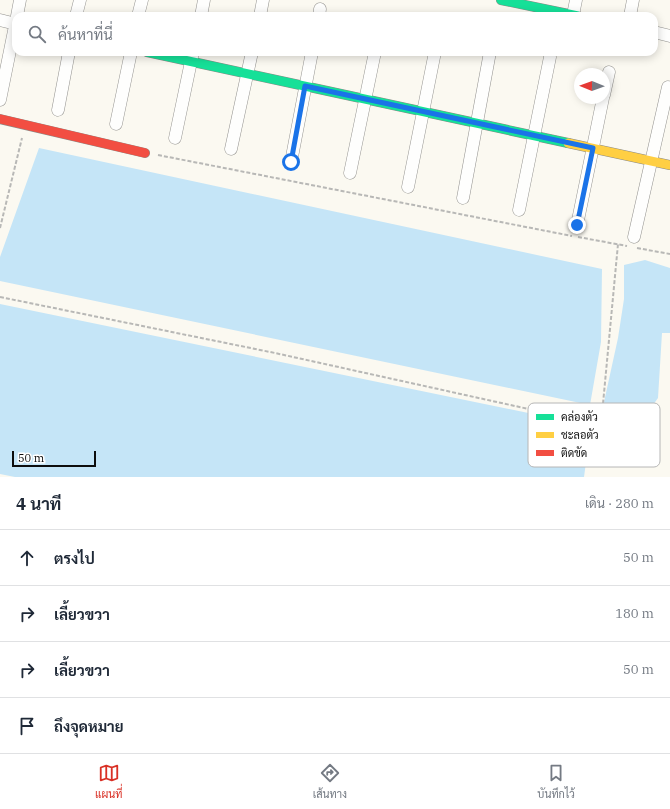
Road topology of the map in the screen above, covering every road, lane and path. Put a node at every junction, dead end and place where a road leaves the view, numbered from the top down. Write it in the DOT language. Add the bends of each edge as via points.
graph roads {
  1 [pos="20,0"];
  2 [pos="80,0"];
  3 [pos="142,0"];
  4 [pos="204,0"];
  5 [pos="263,0"];
  6 [pos="501,0"];
  7 [pos="576,0"];
  8 [pos="633,0"];
  9 [pos="517,1"];
  10 [pos="18,12"];
  11 [pos="77,12"];
  12 [pos="139,12"];
  13 [pos="202,12"];
  14 [pos="261,12"];
  15 [pos="563,12"];
  16 [pos="576,12"];
  17 [pos="631,12"];
  18 [pos="0,20"];
  19 [pos="12,22"];
  20 [pos="658,33"];
  21 [pos="670,36"];
  22 [pos="12,42"];
  23 [pos="68,56"];
  24 [pos="130,56"];
  25 [pos="251,56"];
  26 [pos="311,56"];
  27 [pos="374,56"];
  28 [pos="434,56"];
  29 [pos="489,56"];
  30 [pos="192,57"];
  31 [pos="550,57"];
  32 [pos="247,74"];
  33 [pos="305,86"];
  34 [pos="668,87"];
  35 [pos="365,99"];
  36 [pos="0,100"];
  37 [pos="602,104"];
  38 [pos="58,110"];
  39 [pos="423,112"];
  40 [pos="0,119"];
  41 [pos="477,123"];
  42 [pos="116,124"];
  43 [pos="25,125"];
  44 [pos="534,136"];
  45 [pos="175,138"];
  46 [pos="593,148"];
  47 [pos="231,149"];
  48 [pos="145,153"];
  49 [pos="651,161"];
  50 [pos="291,162"];
  51 [pos="670,165"];
  52 [pos="350,173"];
  53 [pos="408,187"];
  54 [pos="463,198"];
  55 [pos="519,210"];
  56 [pos="577,225"];
  57 [pos="0,228"];
  58 [pos="634,237"];
  59 [pos="618,244"];
  60 [pos="670,254"];
  61 [pos="0,297"];
  62 [pos="603,403"];
  63 [pos="528,409"];
  1 -- 10 [label="street"];
  2 -- 11 [label="street"];
  3 -- 12 [label="street"];
  4 -- 13 [label="street"];
  5 -- 14 [label="street"];
  6 -- 9 [label="street"];
  7 -- 16 [label="street"];
  8 -- 17 [label="street"];
  9 -- 15 [label="street"];
  18 -- 19 [label="street"];
  20 -- 21 [label="street"];
  22 -- 36 [label="street"];
  23 -- 38 [label="street"];
  24 -- 42 [label="street"];
  25 -- 32 [label="street"];
  26 -- 33 [label="street"];
  27 -- 35 [label="street"];
  28 -- 39 [label="street"];
  29 -- 41 [label="street"];
  30 -- 32 [label="street"];
  30 -- 45 [label="street"];
  31 -- 44 [label="street"];
  32 -- 33 [label="street"];
  32 -- 47 [label="street"];
  33 -- 35 [label="street"];
  33 -- 50 [label="street"];
  34 -- 49 [label="street"];
  35 -- 39 [label="street"];
  35 -- 52 [label="street"];
  37 -- 46 [label="street"];
  39 -- 41 [label="street"];
  39 -- 53 [label="street"];
  40 -- 43 [label="street"];
  41 -- 44 [label="street"];
  41 -- 54 [label="street"];
  43 -- 48 [label="street"];
  43 -- 57 [label="path"];
  44 -- 46 [label="street"];
  44 -- 55 [label="street"];
  46 -- 49 [label="street"];
  46 -- 56 [label="street"];
  48 -- 59 [label="path"];
  49 -- 51 [label="street"];
  49 -- 58 [label="street"];
  59 -- 60 [label="path"];
  59 -- 62 [label="path"];
  61 -- 63 [label="path" via="275,353"];
}
